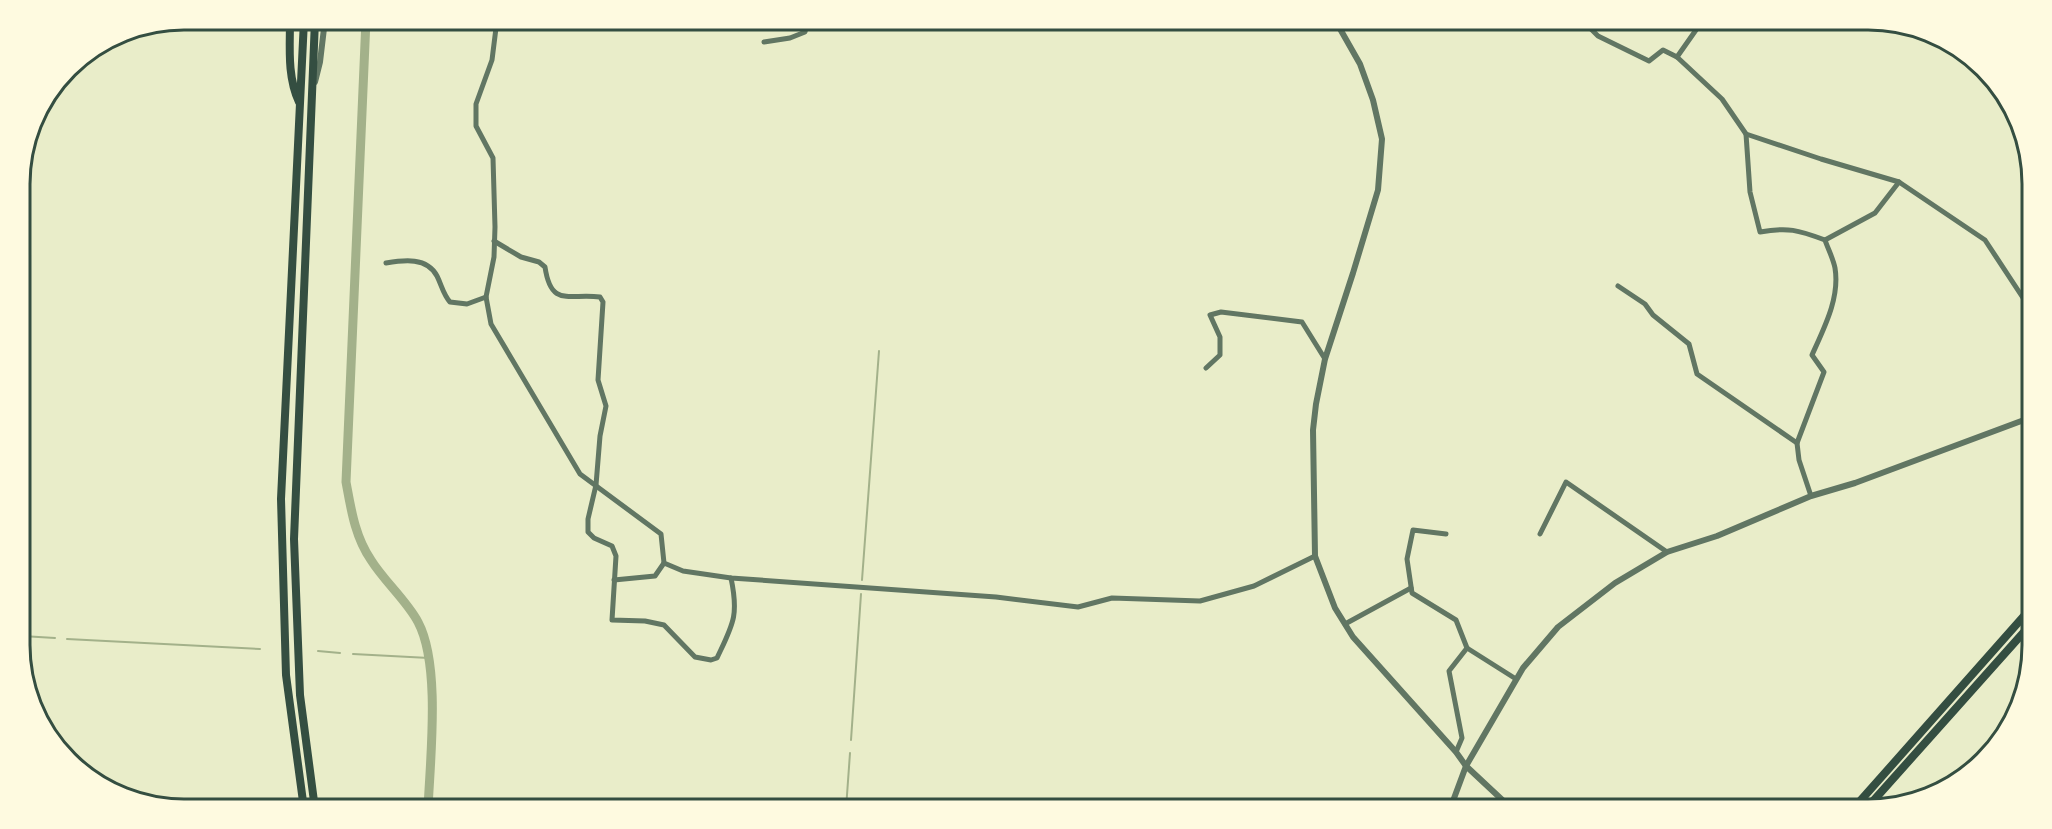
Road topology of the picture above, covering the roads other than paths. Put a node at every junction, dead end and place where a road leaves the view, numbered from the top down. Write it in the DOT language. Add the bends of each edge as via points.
graph roads {
  1 [pos="290,30"];
  2 [pos="304,30"];
  3 [pos="314,30"];
  4 [pos="324,30"];
  5 [pos="496,30"];
  6 [pos="806,30"];
  7 [pos="1341,30"];
  8 [pos="1592,30"];
  9 [pos="1696,30"];
  10 [pos="764,42"];
  11 [pos="1677,57"];
  12 [pos="310,100"];
  13 [pos="300,103"];
  14 [pos="1746,134"];
  15 [pos="1899,182"];
  16 [pos="1825,240"];
  17 [pos="494,241"];
  18 [pos="386,263"];
  19 [pos="1618,286"];
  20 [pos="2022,296"];
  21 [pos="486,297"];
  22 [pos="1325,359"];
  23 [pos="1206,368"];
  24 [pos="2022,421"];
  25 [pos="1797,443"];
  26 [pos="596,485"];
  27 [pos="1811,496"];
  28 [pos="1446,534"];
  29 [pos="1539,534"];
  30 [pos="1667,552"];
  31 [pos="1315,556"];
  32 [pos="664,563"];
  33 [pos="731,578"];
  34 [pos="615,580"];
  35 [pos="1411,588"];
  36 [pos="2022,618"];
  37 [pos="1345,624"];
  38 [pos="2022,634"];
  39 [pos="1467,648"];
  40 [pos="1516,679"];
  41 [pos="1456,752"];
  42 [pos="1466,766"];
  43 [pos="303,799"];
  44 [pos="314,799"];
  45 [pos="1454,799"];
  46 [pos="1501,799"];
  47 [pos="1862,799"];
  48 [pos="1875,799"];
  1 -- 13 [label="main road" via="292,87"];
  2 -- 13 [label="main road"];
  3 -- 12 [label="main road"];
  4 -- 12 [label="street"];
  5 -- 17 [label="street" via="492,60 476,104 476,126 493,158"];
  6 -- 10 [label="street" via="790,38"];
  7 -- 22 [label="street" via="1360,64 1382,139 1378,190"];
  8 -- 11 [label="street" via="1649,61 1664,50"];
  9 -- 11 [label="street"];
  11 -- 14 [label="street" via="1722,99"];
  12 -- 44 [label="main road" via="294,539 300,695"];
  13 -- 43 [label="main road" via="281,499 286,675"];
  14 -- 15 [label="street"];
  14 -- 16 [label="street" via="1750,192 1760,232 1781,228"];
  15 -- 16 [label="street" via="1875,213"];
  15 -- 20 [label="street" via="1985,240"];
  16 -- 25 [label="street" via="1835,266 1836,286 1831,310 1812,355 1824,372"];
  17 -- 21 [label="street"];
  17 -- 26 [label="street" via="545,267 548,284 555,293 600,297 603,302 597,380 606,406"];
  18 -- 21 [label="street" via="405,260 425,264 436,275 450,302 467,304"];
  19 -- 25 [label="street" via="1645,304 1689,344 1697,374"];
  21 -- 26 [label="street" via="491,324 580,474"];
  22 -- 23 [label="street" via="1302,322 1221,312 1210,315 1220,337 1220,355"];
  22 -- 31 [label="street" via="1314,430"];
  24 -- 27 [label="street"];
  25 -- 27 [label="street"];
  26 -- 32 [label="street" via="661,534"];
  26 -- 34 [label="street" via="588,532 612,546 616,556"];
  27 -- 30 [label="street" via="1717,536"];
  28 -- 35 [label="street" via="1413,530 1407,559"];
  29 -- 30 [label="street" via="1566,482"];
  30 -- 40 [label="street" via="1615,583 1558,627"];
  31 -- 33 [label="street" via="1254,586 1200,601 1112,598 1078,606"];
  31 -- 37 [label="street"];
  32 -- 33 [label="street" via="683,571"];
  32 -- 34 [label="street" via="655,576"];
  33 -- 34 [label="street" via="736,614 717,658 711,660 695,657 664,625 612,620"];
  35 -- 37 [label="street"];
  35 -- 39 [label="street" via="1412,593 1456,620"];
  36 -- 47 [label="main road"];
  37 -- 41 [label="street"];
  38 -- 48 [label="main road"];
  39 -- 40 [label="street"];
  39 -- 41 [label="street" via="1449,671 1462,738"];
  40 -- 42 [label="street"];
  41 -- 42 [label="street"];
  42 -- 45 [label="street"];
  42 -- 46 [label="street"];
}
